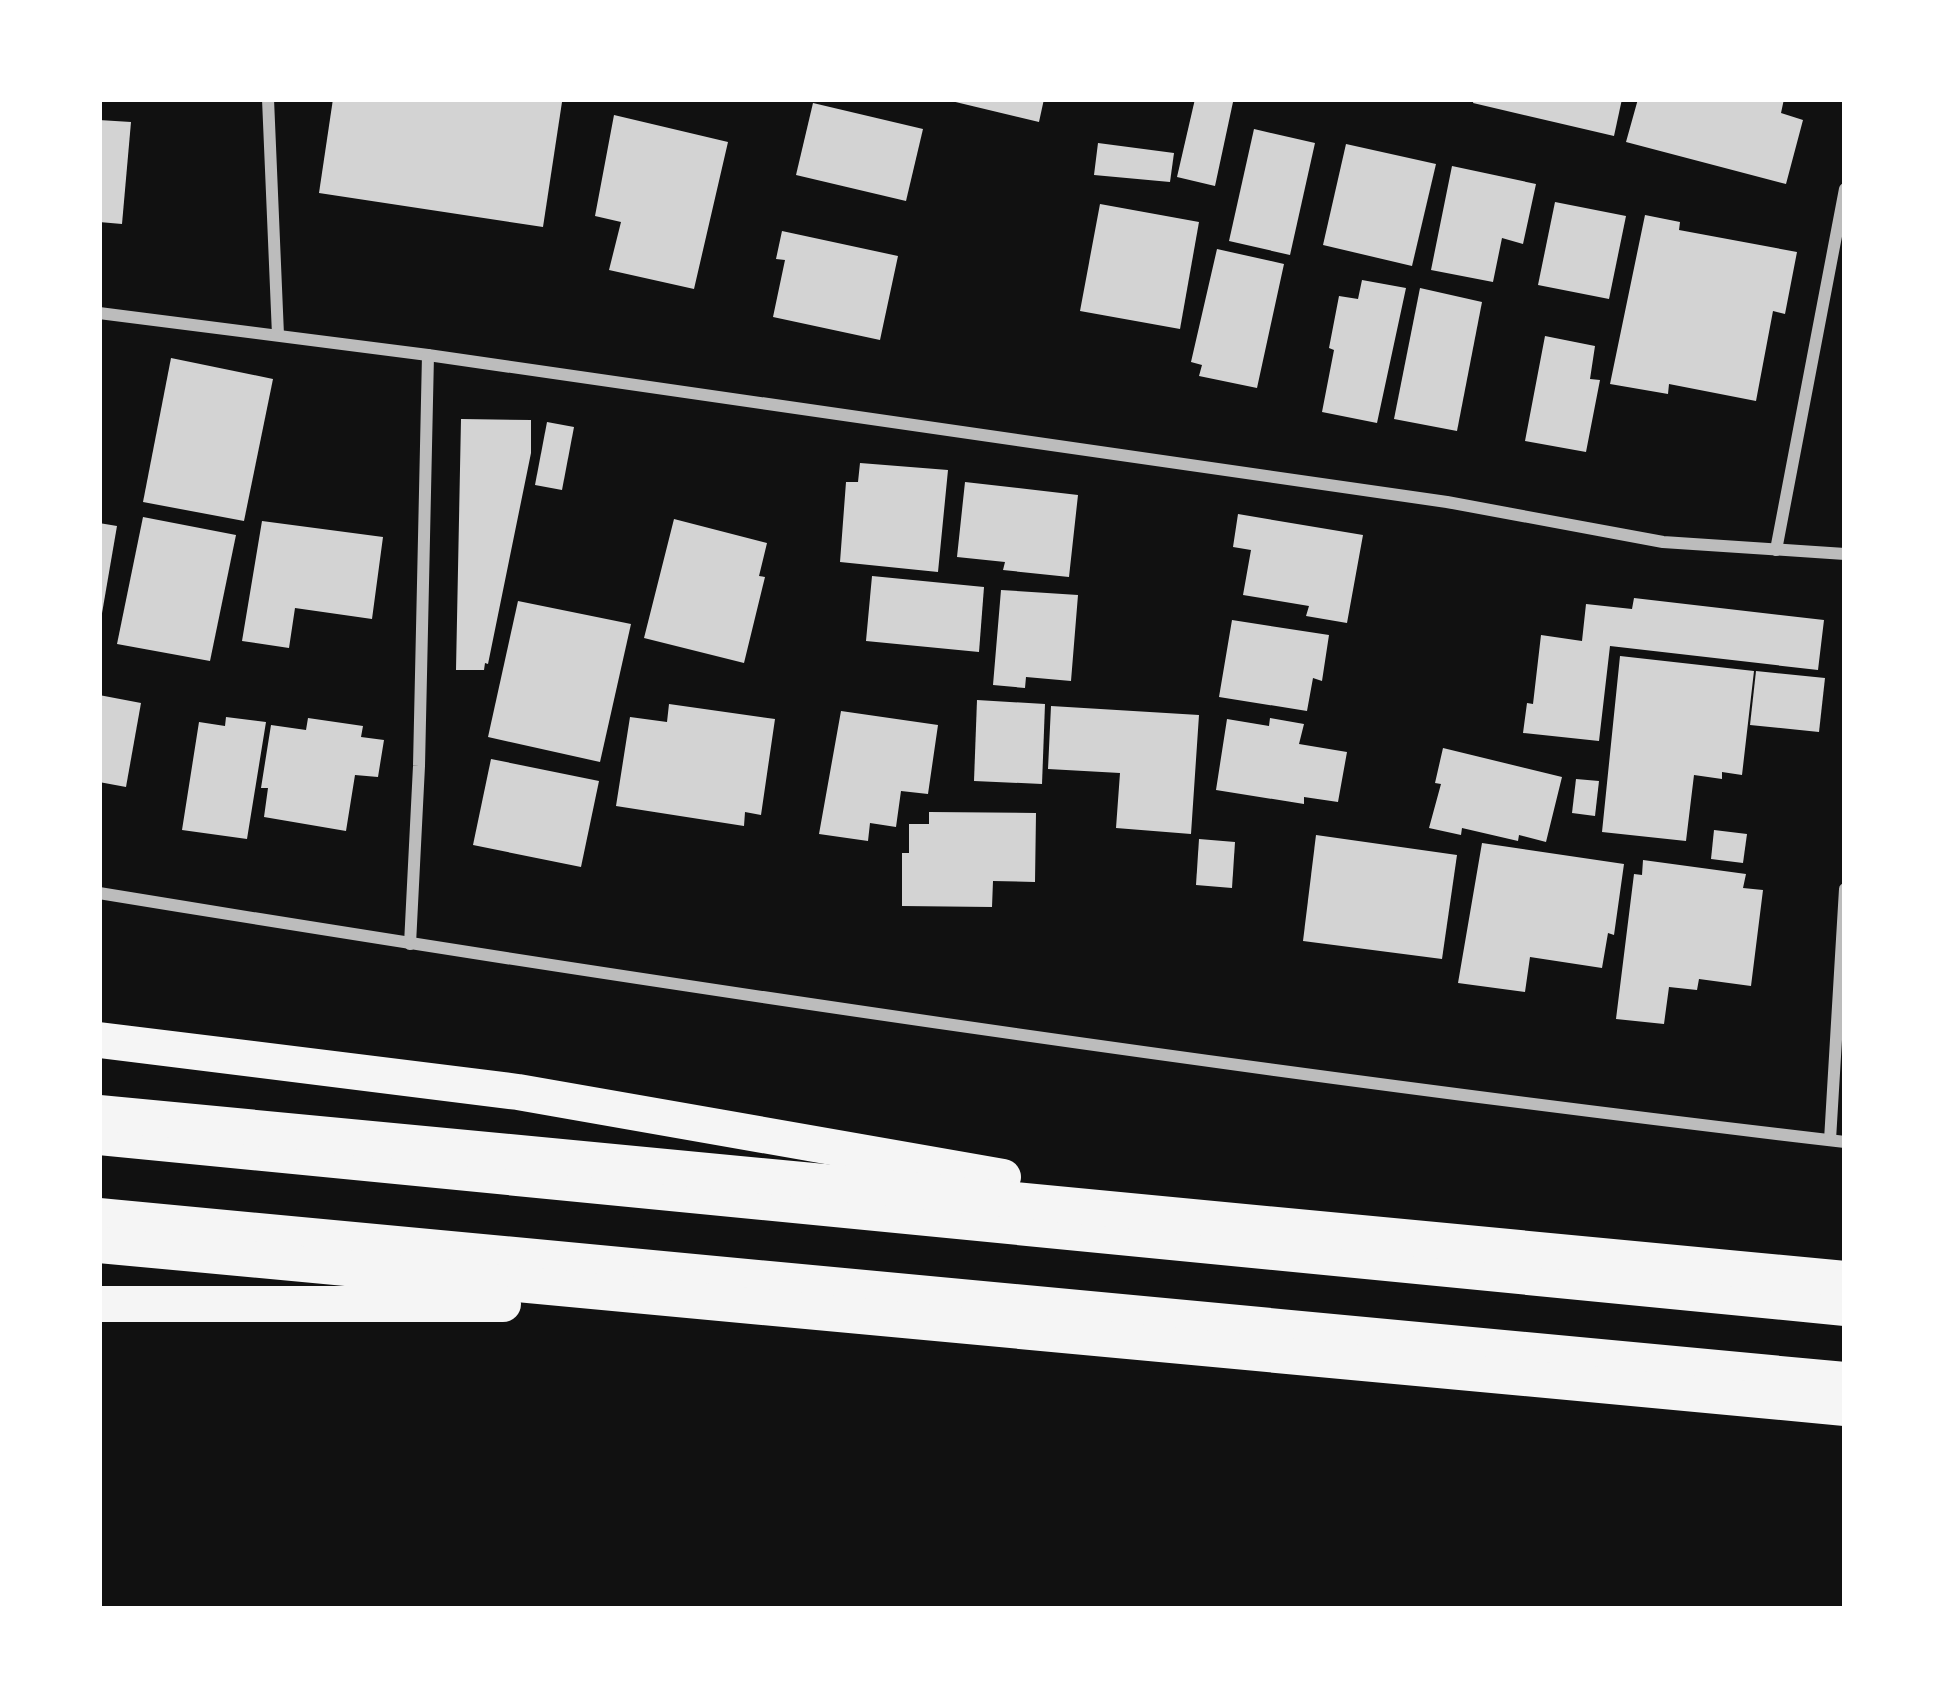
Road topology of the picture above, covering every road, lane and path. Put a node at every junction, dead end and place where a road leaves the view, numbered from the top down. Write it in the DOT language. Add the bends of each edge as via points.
graph roads {
  1 [pos="268,99"];
  2 [pos="1845,189"];
  3 [pos="99,313"];
  4 [pos="278,335"];
  5 [pos="428,356"];
  6 [pos="1776,550"];
  7 [pos="1845,554"];
  8 [pos="1845,889"];
  9 [pos="99,893"];
  10 [pos="410,944"];
  11 [pos="99,1040"];
  12 [pos="99,1113"];
  13 [pos="99,1140"];
  14 [pos="1838,1141"];
  15 [pos="99,1213"];
  16 [pos="1269,1224"];
  17 [pos="99,1245"];
  18 [pos="1845,1279"];
  19 [pos="99,1304"];
  20 [pos="722,1304"];
  21 [pos="1845,1311"];
  22 [pos="1845,1377"];
  23 [pos="1845,1408"];
  1 -- 4 [label="street"];
  2 -- 6 [label="street"];
  3 -- 4 [label="street"];
  4 -- 5 [label="street"];
  5 -- 6 [label="street" via="1424,498 1663,542"];
  5 -- 10 [label="street"];
  6 -- 7 [label="street"];
  8 -- 14 [label="street"];
  9 -- 10 [label="street"];
  10 -- 14 [label="street" via="1468,1097"];
  11 -- 16 [label="highway" via="518,1092"];
  12 -- 16 [label="highway"];
  13 -- 21 [label="main road"];
  15 -- 22 [label="main road"];
  16 -- 18 [label="highway"];
  17 -- 20 [label="highway"];
  19 -- 20 [label="highway"];
  20 -- 23 [label="highway"];
}
